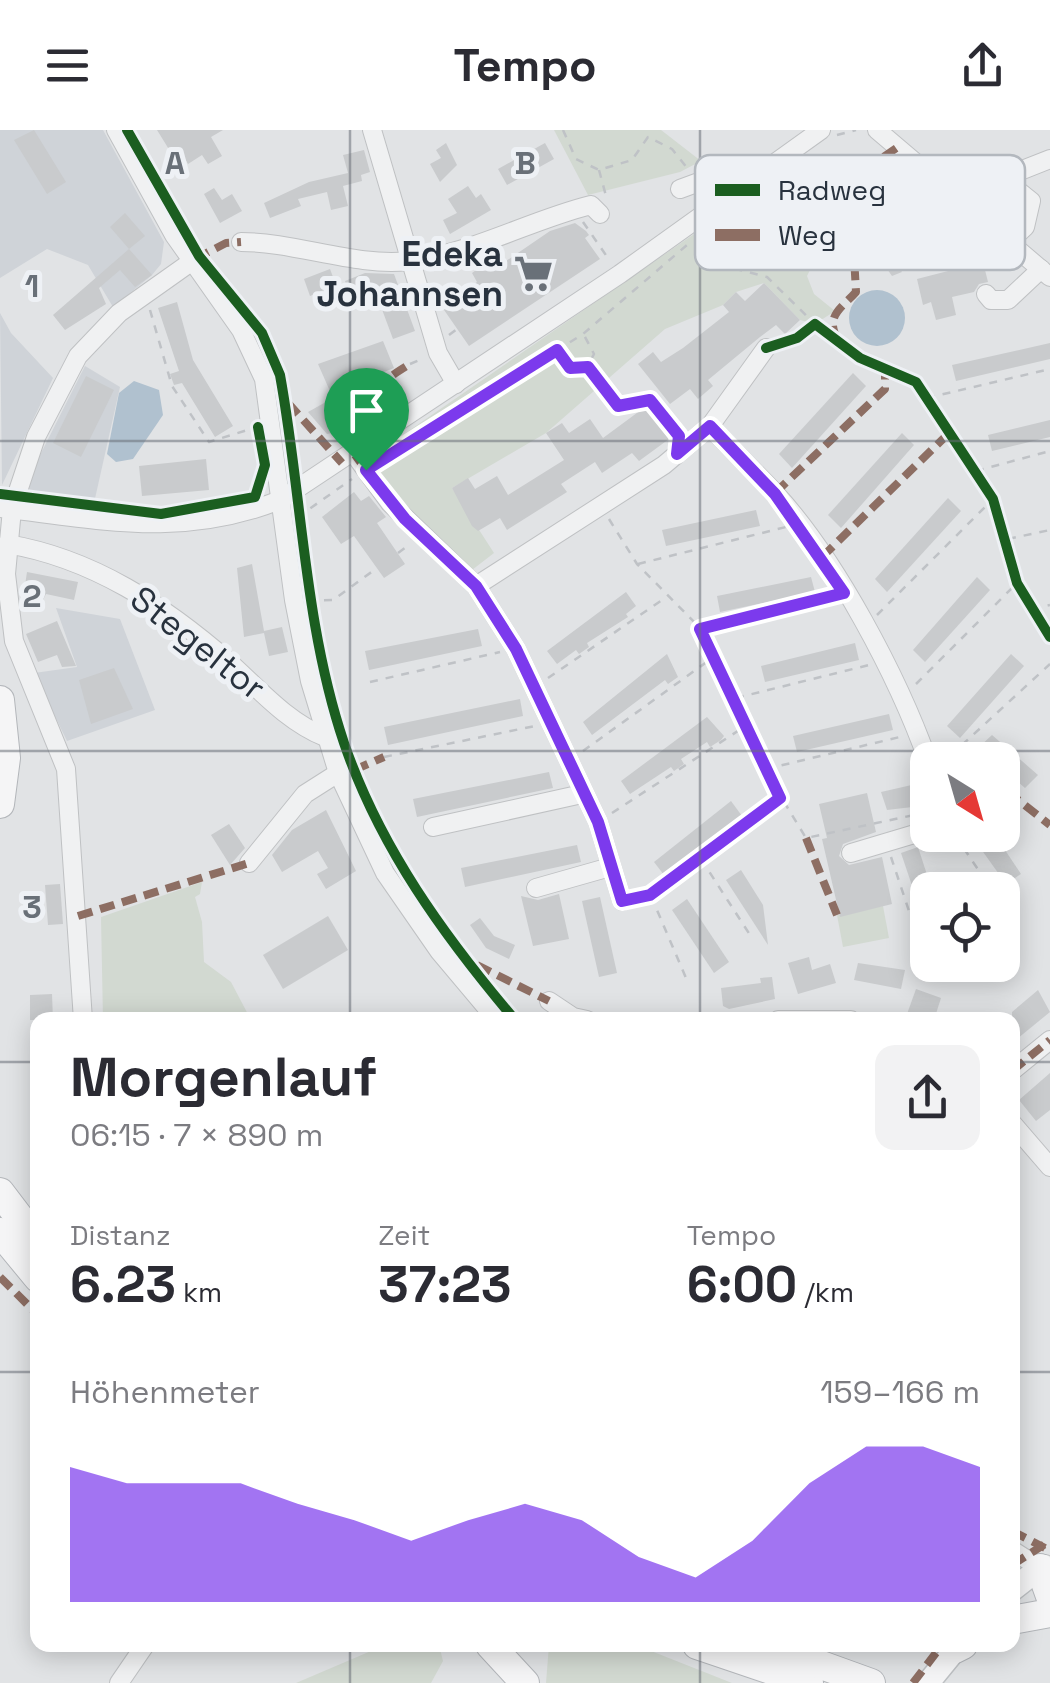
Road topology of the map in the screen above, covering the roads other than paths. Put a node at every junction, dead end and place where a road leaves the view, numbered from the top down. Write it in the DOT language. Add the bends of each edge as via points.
graph roads {
  1 [pos="372,130"];
  2 [pos="821,130"];
  3 [pos="877,130"];
  4 [pos="111,133"];
  5 [pos="786,155"];
  6 [pos="908,155"];
  7 [pos="1050,159"];
  8 [pos="1025,169"];
  9 [pos="695,183"];
  10 [pos="680,189"];
  11 [pos="1025,196"];
  12 [pos="594,220"];
  13 [pos="695,220"];
  14 [pos="1025,227"];
  15 [pos="241,242"];
  16 [pos="1025,253"];
  17 [pos="410,261"];
  18 [pos="191,262"];
  19 [pos="1046,273"];
  20 [pos="986,294"];
  21 [pos="766,348"];
  22 [pos="456,384"];
  23 [pos="710,426"];
  24 [pos="360,462"];
  25 [pos="280,500"];
  26 [pos="6,508"];
  27 [pos="7,544"];
  28 [pos="476,586"];
  29 [pos="0,700"];
  30 [pos="325,737"];
  31 [pos="921,742"];
  32 [pos="338,773"];
  33 [pos="582,794"];
  34 [pos="0,804"];
  35 [pos="433,827"];
  36 [pos="910,837"];
  37 [pos="851,853"];
  38 [pos="249,863"];
  39 [pos="610,868"];
  40 [pos="536,888"];
  41 [pos="622,901"];
  42 [pos="548,1001"];
  43 [pos="81,1012"];
  44 [pos="490,1012"];
  45 [pos="565,1012"];
  46 [pos="1050,1040"];
  47 [pos="1020,1065"];
  48 [pos="1020,1132"];
  49 [pos="1050,1167"];
  50 [pos="0,1192"];
  51 [pos="30,1231"];
  52 [pos="0,1232"];
  53 [pos="30,1268"];
  54 [pos="1020,1554"];
  55 [pos="1047,1568"];
  56 [pos="1020,1584"];
  57 [pos="1050,1596"];
  58 [pos="1050,1614"];
  59 [pos="1020,1619"];
  60 [pos="140,1652"];
  61 [pos="496,1652"];
  62 [pos="521,1652"];
  63 [pos="718,1652"];
  64 [pos="785,1652"];
  65 [pos="119,1683"];
  66 [pos="525,1683"];
  67 [pos="809,1683"];
  68 [pos="871,1683"];
  1 -- 17 [label="street"];
  2 -- 5 [label="street"];
  3 -- 6 [label="street"];
  4 -- 18 [label="street"];
  7 -- 8 [label="street"];
  9 -- 10 [label="street"];
  11 -- 14 [label="street" via="1031,201"];
  12 -- 17 [label="street" via="591,205"];
  13 -- 22 [label="street"];
  15 -- 17 [label="street"];
  16 -- 19 [label="street"];
  17 -- 22 [label="street" via="438,353"];
  18 -- 25 [label="street" via="241,330 264,379"];
  18 -- 26 [label="street" via="100,330 58,390"];
  19 -- 20 [label="street" via="1008,300"];
  21 -- 23 [label="street"];
  22 -- 24 [label="street"];
  23 -- 28 [label="street"];
  23 -- 31 [label="street" via="799,524 903,697"];
  24 -- 25 [label="street"];
  24 -- 28 [label="street" via="405,519"];
  25 -- 26 [label="street" via="230,516 156,526"];
  25 -- 30 [label="street"];
  26 -- 27 [label="street"];
  27 -- 30 [label="street, Stegeltor" via="128,585 198,635 300,727"];
  27 -- 43 [label="street" via="14,641 66,769"];
  28 -- 33 [label="street" via="516,649"];
  29 -- 34 [label="highway" via="6,758"];
  30 -- 32 [label="street"];
  32 -- 38 [label="street" via="305,794"];
  32 -- 44 [label="street" via="385,873"];
  33 -- 35 [label="street"];
  33 -- 39 [label="street" via="598,822"];
  36 -- 37 [label="street"];
  39 -- 40 [label="street"];
  39 -- 41 [label="street"];
  42 -- 45 [label="street"];
  46 -- 47 [label="street"];
  48 -- 49 [label="street"];
  50 -- 51 [label="highway"];
  52 -- 53 [label="highway"];
  54 -- 55 [label="street"];
  55 -- 56 [label="main road"];
  55 -- 57 [label="highway"];
  58 -- 59 [label="highway"];
  60 -- 65 [label="street"];
  61 -- 66 [label="highway"];
  62 -- 66 [label="highway"];
  63 -- 67 [label="highway"];
  64 -- 68 [label="highway"];
}
